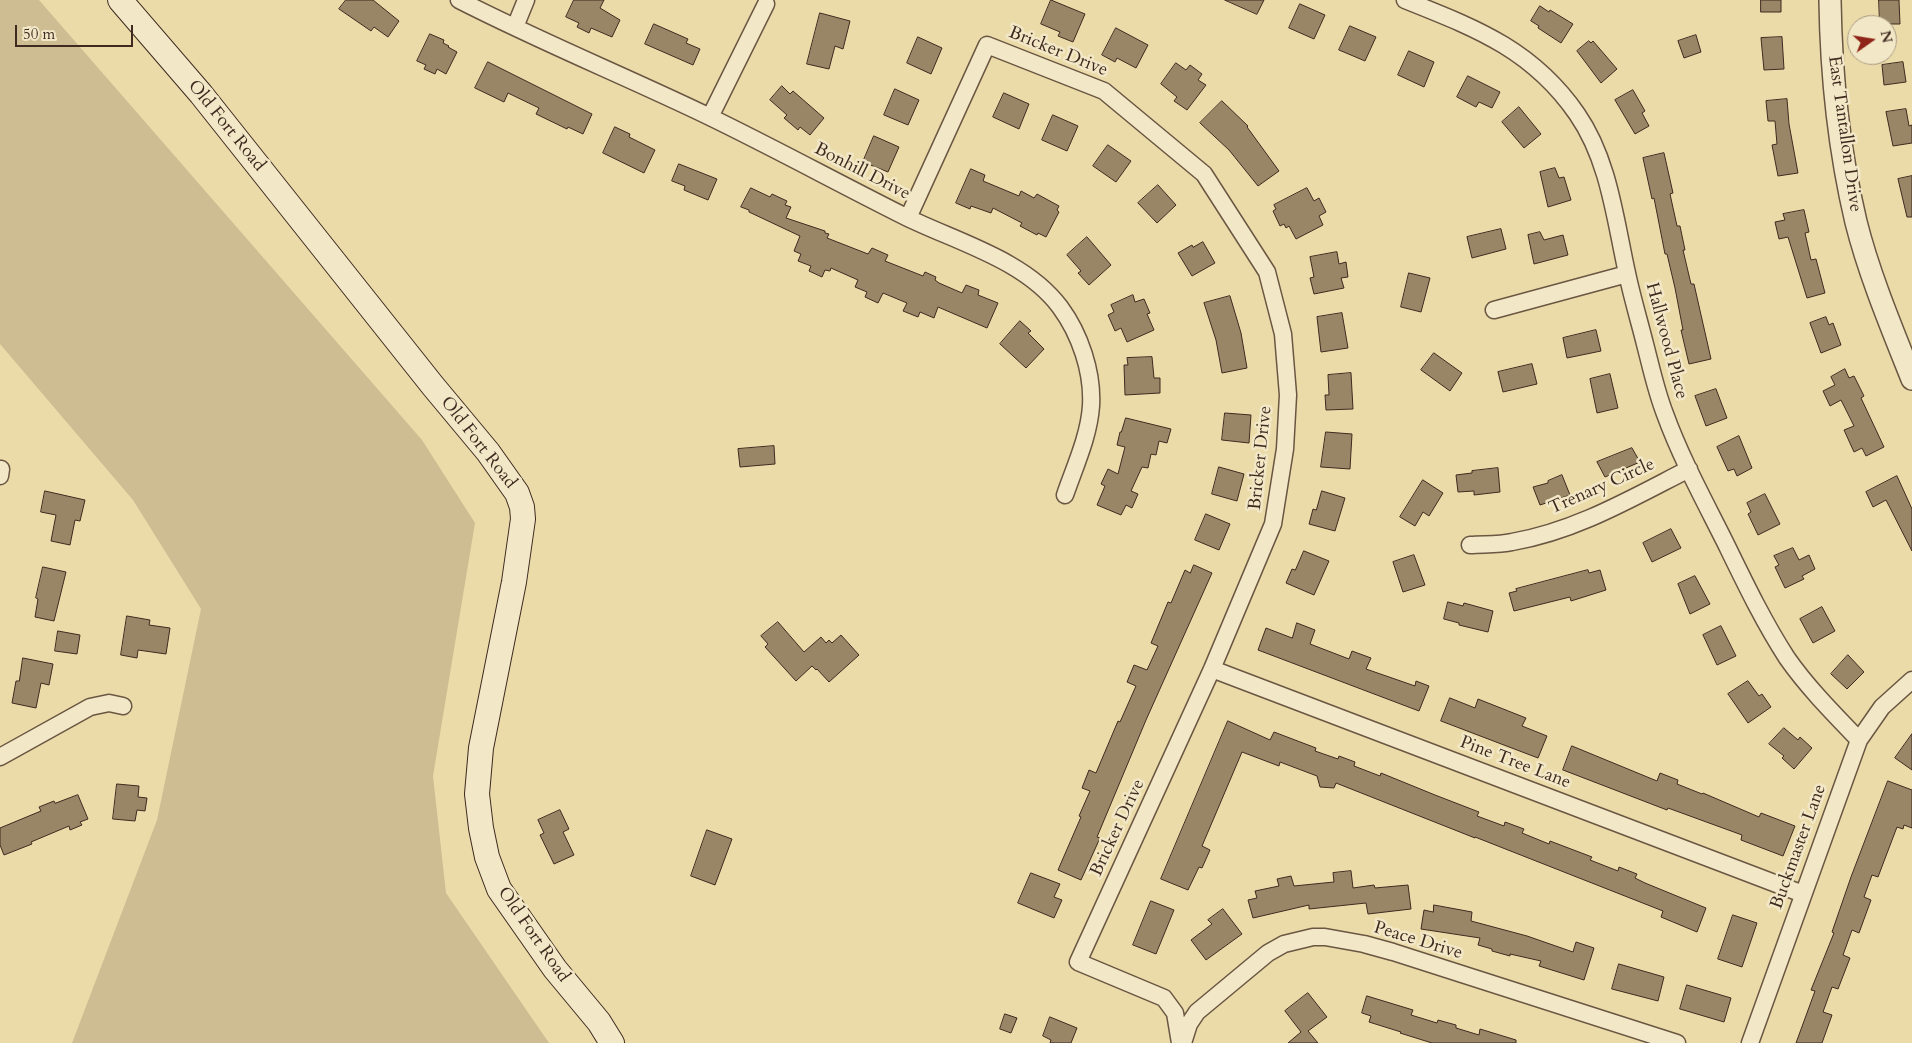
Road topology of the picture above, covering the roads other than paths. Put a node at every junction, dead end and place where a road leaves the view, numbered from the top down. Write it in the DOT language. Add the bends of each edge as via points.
graph roads {
  1 [pos="120,0"];
  2 [pos="458,0"];
  3 [pos="526,0"];
  4 [pos="1406,0"];
  5 [pos="1830,0"];
  6 [pos="766,4"];
  7 [pos="514,27"];
  8 [pos="710,117"];
  9 [pos="908,218"];
  10 [pos="1627,274"];
  11 [pos="1494,310"];
  12 [pos="1912,379"];
  13 [pos="1689,469"];
  14 [pos="1065,495"];
  15 [pos="1470,545"];
  16 [pos="1212,670"];
  17 [pos="1912,680"];
  18 [pos="122,706"];
  19 [pos="1859,740"];
  20 [pos="0,756"];
  21 [pos="1803,894"];
  22 [pos="612,1043"];
  23 [pos="1182,1043"];
  24 [pos="1677,1043"];
  25 [pos="1750,1043"];
  1 -- 22 [label="main road, Old Fort Road" via="201,94 488,452 517,493 524,518 481,748 477,794 480,828 499,889"];
  2 -- 7 [label="street, Bonhill Drive"];
  3 -- 7 [label="street"];
  4 -- 10 [label="street, Hallwood Place" via="1503,44 1531,62 1555,86 1591,137 1613,206"];
  5 -- 12 [label="street, East Tantallon Drive" via="1838,112 1857,223 1891,327"];
  6 -- 8 [label="street"];
  7 -- 8 [label="street, Bonhill Drive"];
  8 -- 9 [label="street, Bonhill Drive"];
  9 -- 14 [label="street, Bonhill Drive" via="1020,269 1044,288 1074,330 1084,354 1091,406 1086,434"];
  9 -- 16 [label="street, Bricker Drive" via="987,45 1104,91 1204,174 1267,272 1283,334 1288,395 1285,449 1273,524"];
  10 -- 11 [label="street"];
  10 -- 13 [label="street, Hallwood Place" via="1664,412"];
  13 -- 15 [label="street, Trenary Circle" via="1573,525 1545,535"];
  13 -- 19 [label="street, Hallwood Place" via="1752,596 1787,658 1822,702"];
  16 -- 21 [label="street, Pine Tree Lane"];
  16 -- 23 [label="street, Bricker Drive" via="1078,962 1164,998 1176,1013"];
  17 -- 19 [label="street, Buckmaster Lane" via="1882,707"];
  18 -- 20 [label="street" via="110,703 90,707"];
  19 -- 21 [label="street, Buckmaster Lane"];
  21 -- 25 [label="street, Buckmaster Lane"];
  23 -- 24 [label="street, Peace Drive" via="1197,1012 1268,953 1284,944 1325,937 1393,952"];
}
